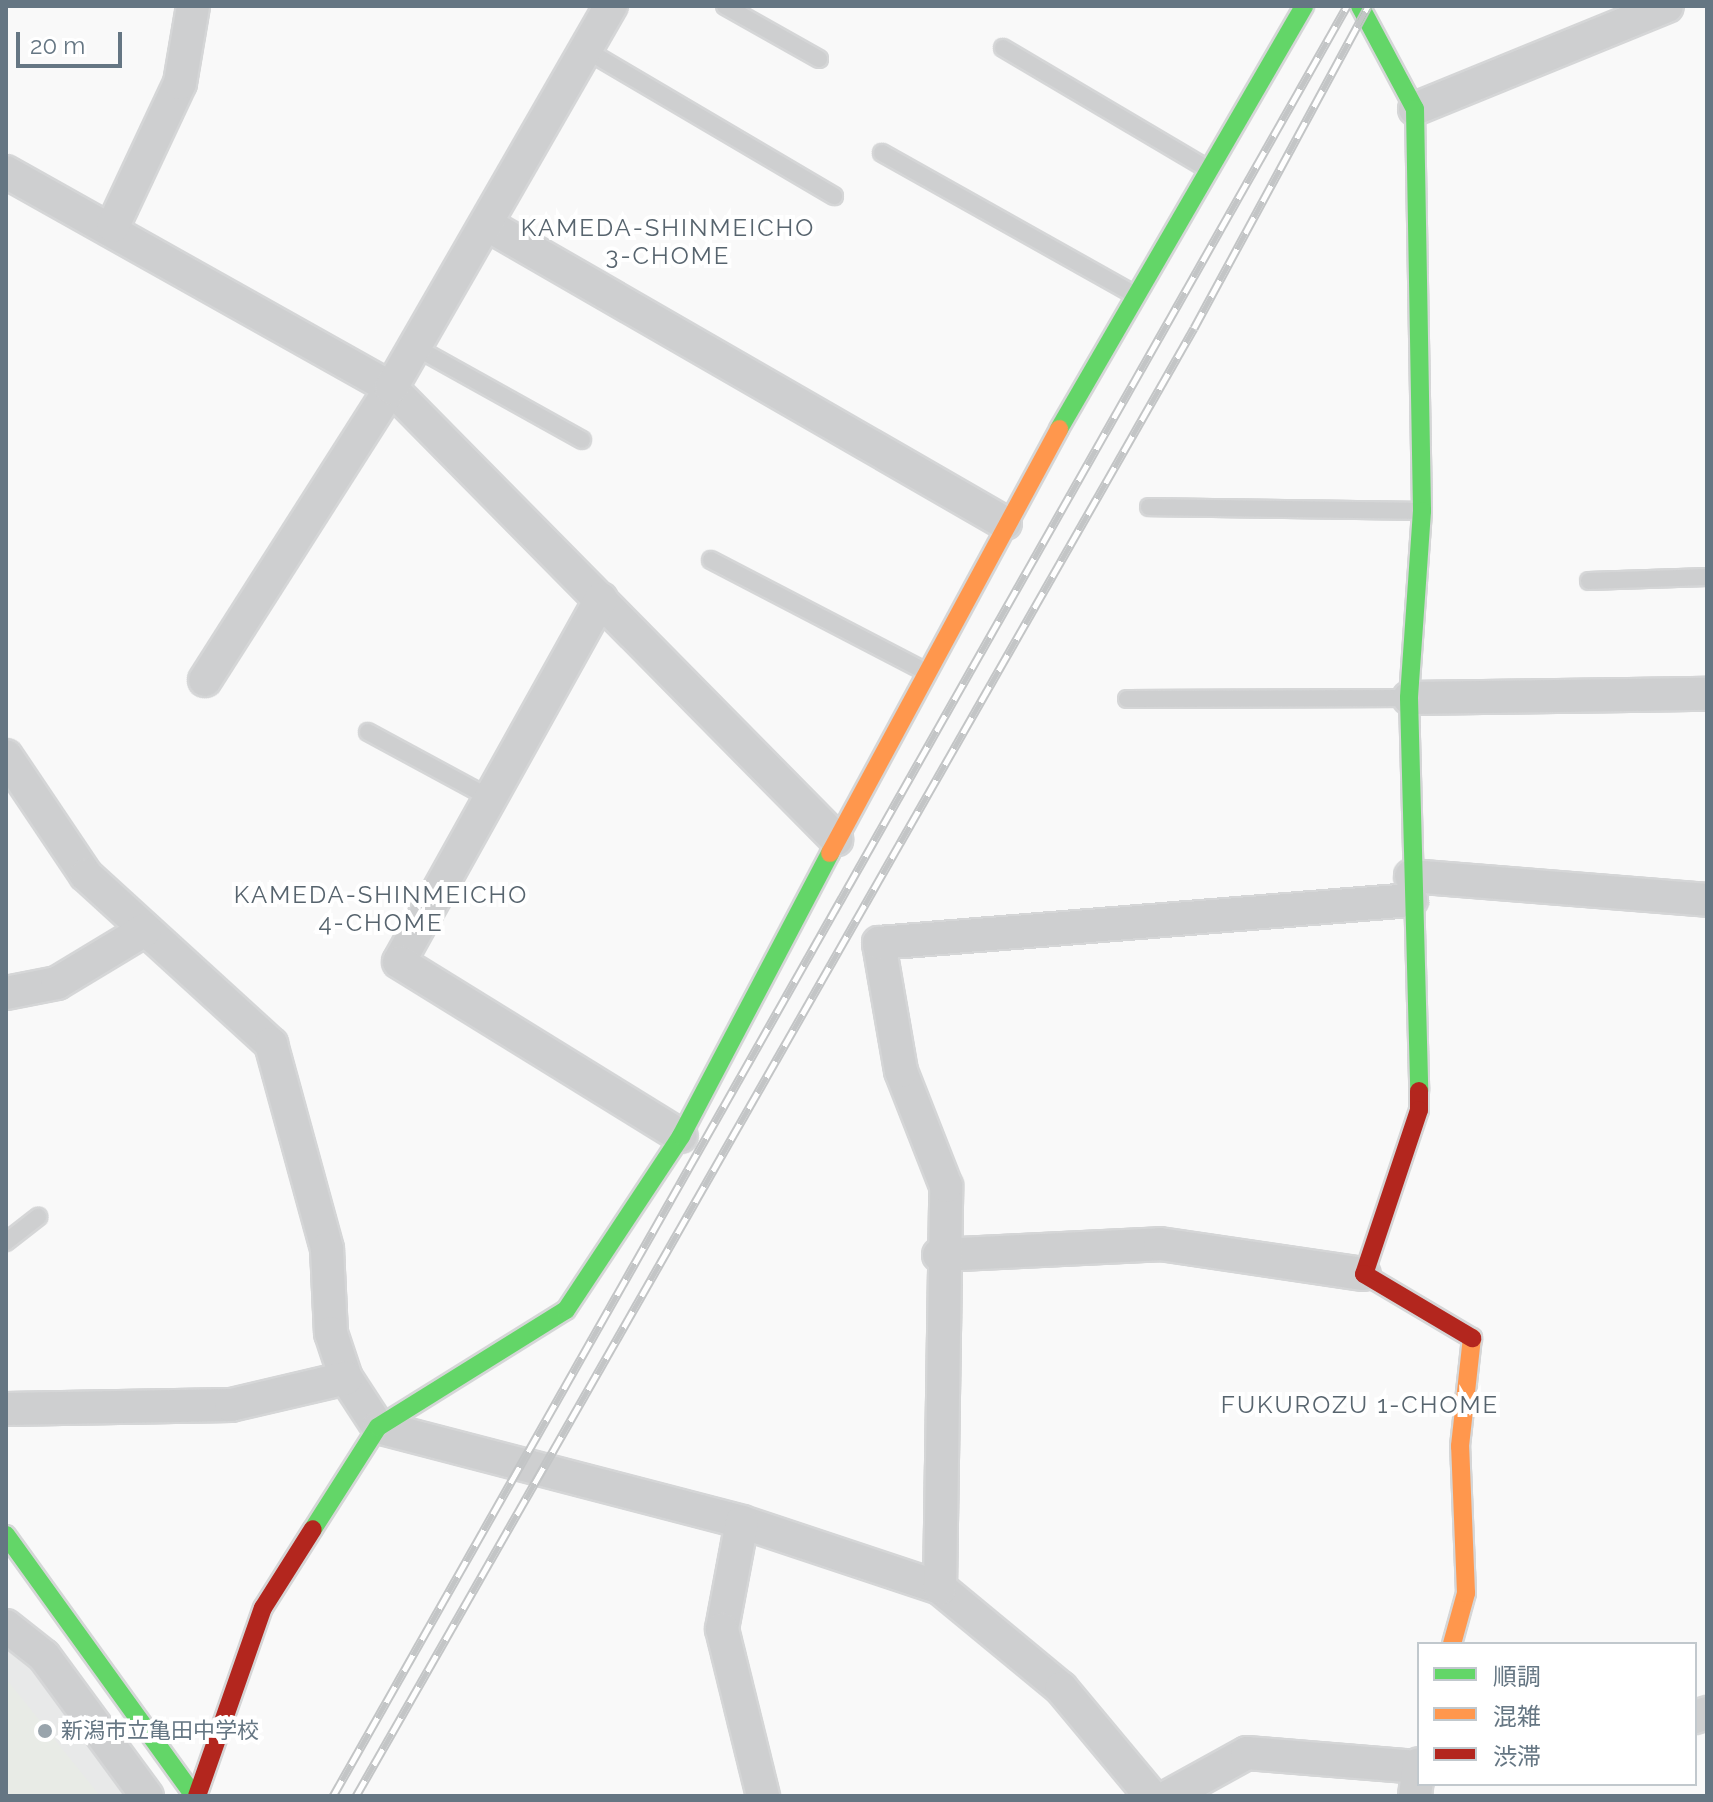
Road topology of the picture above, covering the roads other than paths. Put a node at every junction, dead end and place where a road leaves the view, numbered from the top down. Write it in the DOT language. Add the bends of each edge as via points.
graph roads {
  1 [pos="193,6"];
  2 [pos="611,6"];
  3 [pos="725,6"];
  4 [pos="1304,6"];
  5 [pos="1360,6"];
  6 [pos="1667,6"];
  7 [pos="1003,48"];
  8 [pos="586,50"];
  9 [pos="819,59"];
  10 [pos="1415,109"];
  11 [pos="882,153"];
  12 [pos="6,172"];
  13 [pos="1213,172"];
  14 [pos="834,196"];
  15 [pos="486,224"];
  16 [pos="113,226"];
  17 [pos="1138,297"];
  18 [pos="415,347"];
  19 [pos="391,388"];
  20 [pos="582,440"];
  21 [pos="1149,507"];
  22 [pos="1422,511"];
  23 [pos="1005,523"];
  24 [pos="711,560"];
  25 [pos="1707,577"];
  26 [pos="1589,581"];
  27 [pos="601,599"];
  28 [pos="928,673"];
  29 [pos="205,680"];
  30 [pos="1707,694"];
  31 [pos="1409,698"];
  32 [pos="1127,699"];
  33 [pos="368,732"];
  34 [pos="6,756"];
  35 [pos="490,798"];
  36 [pos="836,839"];
  37 [pos="1411,888"];
  38 [pos="1707,900"];
  39 [pos="145,930"];
  40 [pos="6,993"];
  41 [pos="681,1136"];
  42 [pos="38,1217"];
  43 [pos="6,1242"];
  44 [pos="939,1255"];
  45 [pos="1364,1274"];
  46 [pos="346,1378"];
  47 [pos="6,1409"];
  48 [pos="378,1427"];
  49 [pos="742,1522"];
  50 [pos="6,1535"];
  51 [pos="940,1588"];
  52 [pos="6,1626"];
  53 [pos="1452,1642"];
  54 [pos="1417,1766"];
  55 [pos="147,1796"];
  56 [pos="196,1796"];
  57 [pos="763,1796"];
  58 [pos="1151,1796"];
  59 [pos="1169,1796"];
  1 -- 16 [label="street" via="180,83"];
  2 -- 8 [label="street"];
  3 -- 9 [label="lane"];
  4 -- 13 [label="street"];
  5 -- 10 [label="street"];
  6 -- 10 [label="street"];
  7 -- 13 [label="lane"];
  8 -- 14 [label="lane"];
  8 -- 15 [label="street"];
  10 -- 22 [label="street"];
  11 -- 17 [label="lane"];
  12 -- 16 [label="street"];
  13 -- 17 [label="street"];
  15 -- 18 [label="street"];
  15 -- 23 [label="street"];
  16 -- 19 [label="street"];
  17 -- 23 [label="street"];
  18 -- 19 [label="street"];
  18 -- 20 [label="lane"];
  19 -- 27 [label="street"];
  19 -- 29 [label="street"];
  21 -- 22 [label="lane"];
  22 -- 31 [label="street"];
  23 -- 28 [label="street"];
  24 -- 28 [label="lane"];
  25 -- 26 [label="lane"];
  27 -- 35 [label="street"];
  27 -- 36 [label="street"];
  28 -- 36 [label="street"];
  30 -- 31 [label="street"];
  31 -- 32 [label="lane"];
  31 -- 37 [label="street"];
  33 -- 35 [label="lane"];
  34 -- 39 [label="street" via="51,832"];
  35 -- 41 [label="street" via="399,962"];
  36 -- 41 [label="street"];
  37 -- 38 [label="street"];
  37 -- 44 [label="street" via="879,943 901,1071 946,1186"];
  37 -- 45 [label="street" via="1419,1110"];
  39 -- 40 [label="street" via="57,983"];
  39 -- 46 [label="street" via="245,1012 271,1044 327,1249 331,1333"];
  41 -- 48 [label="street" via="566,1310"];
  42 -- 43 [label="lane"];
  44 -- 45 [label="street" via="1160,1244"];
  44 -- 51 [label="street"];
  45 -- 53 [label="street" via="1472,1334 1460,1446 1469,1553"];
  46 -- 47 [label="street" via="231,1405"];
  46 -- 48 [label="street"];
  48 -- 49 [label="street"];
  48 -- 56 [label="street" via="263,1608"];
  49 -- 51 [label="street"];
  49 -- 57 [label="street" via="722,1629"];
  50 -- 56 [label="street"];
  51 -- 58 [label="street" via="1061,1688"];
  52 -- 55 [label="street" via="44,1656"];
  54 -- 59 [label="street" via="1247,1753"];
}
